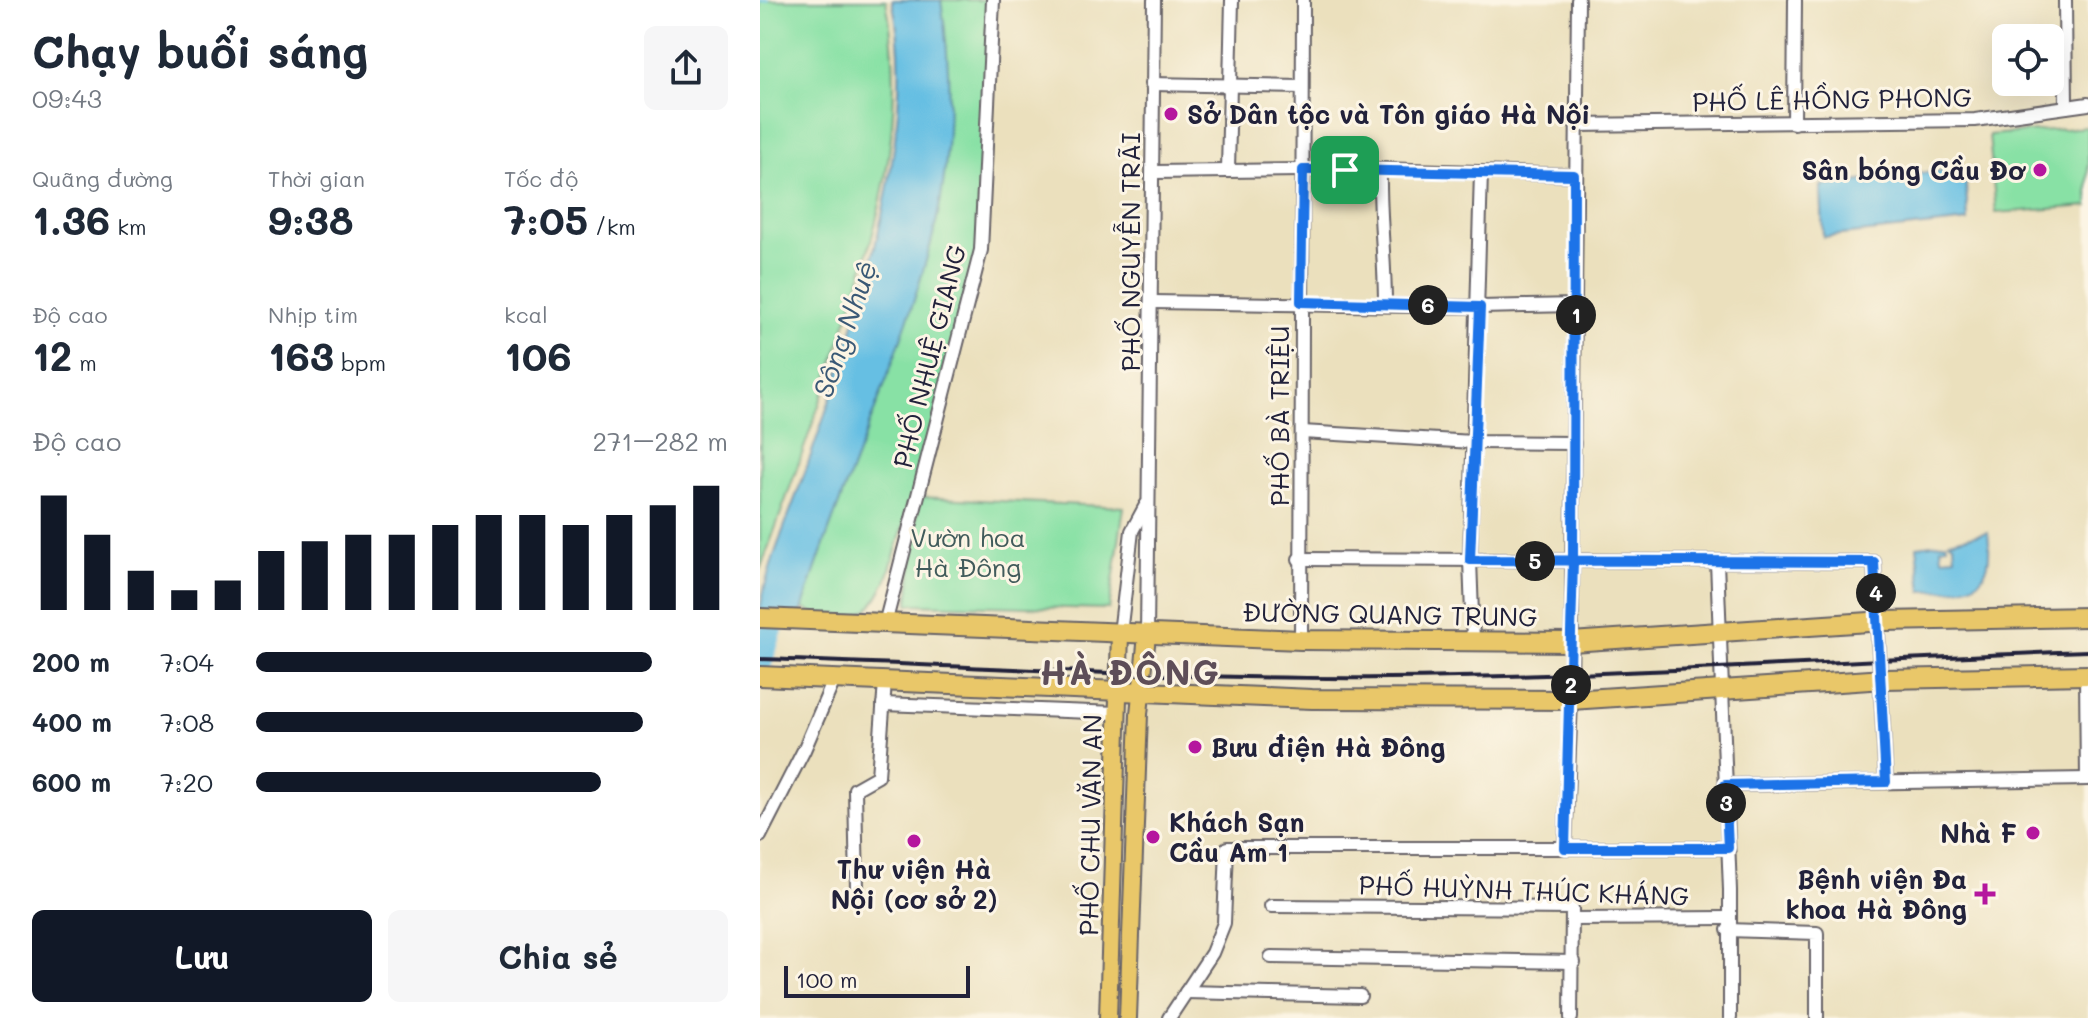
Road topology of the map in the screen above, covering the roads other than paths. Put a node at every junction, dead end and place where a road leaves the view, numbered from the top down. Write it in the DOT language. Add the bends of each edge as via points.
graph roads {
  1 [pos="993,0"];
  2 [pos="1154,0"];
  3 [pos="1232,0"];
  4 [pos="1303,0"];
  5 [pos="1578,0"];
  6 [pos="1795,0"];
  7 [pos="2065,0"];
  8 [pos="1151,84"];
  9 [pos="1231,87"];
  10 [pos="1302,87"];
  11 [pos="2088,104"];
  12 [pos="2066,107"];
  13 [pos="1794,123"];
  14 [pos="1576,125"];
  15 [pos="1380,169"];
  16 [pos="1228,170"];
  17 [pos="1303,170"];
  18 [pos="1155,172"];
  19 [pos="1481,172"];
  20 [pos="1574,175"];
  21 [pos="1153,302"];
  22 [pos="1301,302"];
  23 [pos="1385,304"];
  24 [pos="1576,305"];
  25 [pos="1480,307"];
  26 [pos="1302,432"];
  27 [pos="1473,442"];
  28 [pos="1574,443"];
  29 [pos="1146,505"];
  30 [pos="1299,559"];
  31 [pos="1470,560"];
  32 [pos="1573,561"];
  33 [pos="1717,562"];
  34 [pos="2088,617"];
  35 [pos="760,618"];
  36 [pos="1877,621"];
  37 [pos="885,624"];
  38 [pos="1121,627"];
  39 [pos="1147,628"];
  40 [pos="1720,632"];
  41 [pos="1301,640"];
  42 [pos="1473,641"];
  43 [pos="1571,642"];
  44 [pos="2087,675"];
  45 [pos="760,676"];
  46 [pos="825,679"];
  47 [pos="1879,679"];
  48 [pos="885,682"];
  49 [pos="1723,690"];
  50 [pos="1116,692"];
  51 [pos="1141,693"];
  52 [pos="1571,700"];
  53 [pos="883,704"];
  54 [pos="1117,713"];
  55 [pos="1139,714"];
  56 [pos="2087,779"];
  57 [pos="1886,782"];
  58 [pos="1725,785"];
  59 [pos="760,836"];
  60 [pos="1565,848"];
  61 [pos="1728,848"];
  62 [pos="857,889"];
  63 [pos="1271,906"];
  64 [pos="1573,919"];
  65 [pos="1728,924"];
  66 [pos="1111,951"];
  67 [pos="1130,952"];
  68 [pos="1271,957"];
  69 [pos="1574,962"];
  70 [pos="1186,992"];
  71 [pos="1360,996"];
  72 [pos="1108,1018"];
  73 [pos="1128,1018"];
  74 [pos="1169,1018"];
  75 [pos="1571,1018"];
  76 [pos="1730,1018"];
  77 [pos="1817,1018"];
  1 -- 37 [label="street, PHỐ NHUỆ GIANG" via="981,250"];
  2 -- 8 [label="street, PHỐ NGUYỄN TRÃI"];
  3 -- 9 [label="street"];
  4 -- 10 [label="street, PHỐ BÀ TRIỆU"];
  5 -- 14 [label="street"];
  6 -- 13 [label="street"];
  7 -- 12 [label="street"];
  8 -- 9 [label="street"];
  8 -- 18 [label="street, PHỐ NGUYỄN TRÃI"];
  9 -- 10 [label="street"];
  9 -- 16 [label="street"];
  10 -- 17 [label="street, PHỐ BÀ TRIỆU"];
  11 -- 12 [label="street, PHỐ LÊ HỒNG PHONG"];
  12 -- 13 [label="street, PHỐ LÊ HỒNG PHONG" via="1975,120"];
  13 -- 14 [label="street, PHỐ LÊ HỒNG PHONG"];
  14 -- 20 [label="street"];
  15 -- 17 [label="street"];
  15 -- 19 [label="street"];
  15 -- 23 [label="street"];
  16 -- 17 [label="street"];
  16 -- 18 [label="street"];
  17 -- 22 [label="street, PHỐ BÀ TRIỆU"];
  18 -- 21 [label="street, PHỐ NGUYỄN TRÃI"];
  19 -- 20 [label="street"];
  19 -- 25 [label="street"];
  20 -- 24 [label="street"];
  21 -- 22 [label="street"];
  21 -- 29 [label="street, PHỐ NGUYỄN TRÃI"];
  22 -- 23 [label="street"];
  22 -- 26 [label="street, PHỐ BÀ TRIỆU"];
  23 -- 25 [label="street"];
  24 -- 25 [label="street"];
  24 -- 28 [label="street"];
  25 -- 27 [label="street"];
  26 -- 27 [label="street"];
  26 -- 30 [label="street, PHỐ BÀ TRIỆU"];
  27 -- 28 [label="street"];
  27 -- 31 [label="street"];
  28 -- 32 [label="street"];
  29 -- 38 [label="street, PHỐ NGUYỄN TRÃI" via="1132,531"];
  29 -- 39 [label="street, PHỐ NGUYỄN TRÃI"];
  30 -- 31 [label="street"];
  30 -- 41 [label="street, PHỐ BÀ TRIỆU"];
  31 -- 32 [label="street"];
  31 -- 42 [label="street"];
  32 -- 33 [label="street"];
  32 -- 43 [label="street"];
  33 -- 36 [label="street" via="1874,562"];
  33 -- 40 [label="street"];
  34 -- 36 [label="highway, ĐƯỜNG QUANG TRUNG"];
  35 -- 37 [label="highway, ĐƯỜNG QUANG TRUNG"];
  36 -- 40 [label="highway, ĐƯỜNG QUANG TRUNG"];
  36 -- 47 [label="street"];
  37 -- 38 [label="highway, ĐƯỜNG QUANG TRUNG"];
  38 -- 39 [label="highway, ĐƯỜNG QUANG TRUNG"];
  38 -- 50 [label="main road, PHỐ CHU VĂN AN"];
  39 -- 41 [label="highway, ĐƯỜNG QUANG TRUNG"];
  39 -- 51 [label="main road, PHỐ CHU VĂN AN"];
  40 -- 43 [label="highway, ĐƯỜNG QUANG TRUNG"];
  40 -- 49 [label="street"];
  41 -- 42 [label="highway, ĐƯỜNG QUANG TRUNG"];
  42 -- 43 [label="highway, ĐƯỜNG QUANG TRUNG"];
  43 -- 52 [label="street"];
  44 -- 47 [label="highway"];
  44 -- 56 [label="street"];
  45 -- 46 [label="highway"];
  46 -- 48 [label="highway"];
  46 -- 59 [label="street" via="804,750"];
  47 -- 49 [label="highway"];
  47 -- 57 [label="street"];
  48 -- 50 [label="highway"];
  48 -- 53 [label="street"];
  49 -- 52 [label="highway"];
  49 -- 58 [label="street"];
  50 -- 51 [label="highway"];
  50 -- 54 [label="main road, PHỐ CHU VĂN AN"];
  51 -- 52 [label="highway"];
  51 -- 55 [label="main road, PHỐ CHU VĂN AN"];
  52 -- 60 [label="street"];
  53 -- 54 [label="street"];
  53 -- 62 [label="street" via="878,776 855,789"];
  54 -- 55 [label="main road"];
  54 -- 66 [label="main road, PHỐ CHU VĂN AN"];
  55 -- 67 [label="main road, PHỐ CHU VĂN AN"];
  56 -- 57 [label="street"];
  57 -- 58 [label="street"];
  58 -- 61 [label="street"];
  60 -- 61 [label="street"];
  60 -- 70 [label="street" via="1227,848 1224,923"];
  61 -- 65 [label="street"];
  63 -- 64 [label="street, PHỐ HUỲNH THÚC KHÁNG" via="1572,908"];
  64 -- 65 [label="street, PHỐ HUỲNH THÚC KHÁNG"];
  64 -- 69 [label="street"];
  65 -- 76 [label="street"];
  65 -- 77 [label="street, PHỐ HUỲNH THÚC KHÁNG" via="1817,933"];
  66 -- 67 [label="main road"];
  66 -- 72 [label="main road, PHỐ CHU VĂN AN"];
  67 -- 73 [label="main road, PHỐ CHU VĂN AN"];
  68 -- 69 [label="street"];
  69 -- 75 [label="street"];
  70 -- 71 [label="street"];
  70 -- 74 [label="street"];
}
